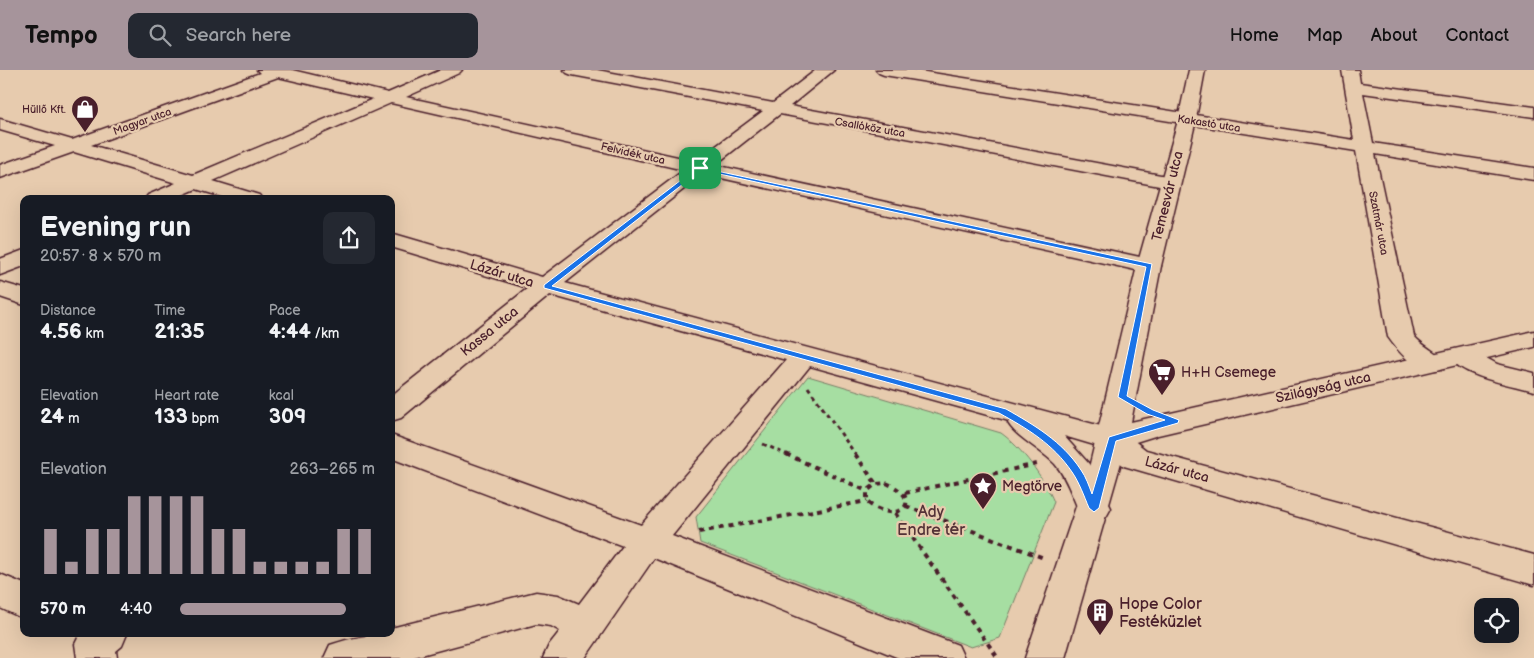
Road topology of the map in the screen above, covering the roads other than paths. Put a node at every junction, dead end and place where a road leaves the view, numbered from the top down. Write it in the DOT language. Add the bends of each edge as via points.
graph roads {
  1 [pos="454,70"];
  2 [pos="572,70"];
  3 [pos="826,70"];
  4 [pos="884,70"];
  5 [pos="1197,70"];
  6 [pos="275,71"];
  7 [pos="1351,79"];
  8 [pos="387,98"];
  9 [pos="775,109"];
  10 [pos="1534,112"];
  11 [pos="1187,120"];
  12 [pos="0,124"];
  13 [pos="73,145"];
  14 [pos="1365,148"];
  15 [pos="700,168"];
  16 [pos="0,172"];
  17 [pos="1534,174"];
  18 [pos="194,181"];
  19 [pos="1170,182"];
  20 [pos="164,195"];
  21 [pos="239,195"];
  22 [pos="395,241"];
  23 [pos="20,259"];
  24 [pos="1150,266"];
  25 [pos="0,268"];
  26 [pos="546,286"];
  27 [pos="0,289"];
  28 [pos="20,296"];
  29 [pos="1534,340"];
  30 [pos="1462,356"];
  31 [pos="1431,363"];
  32 [pos="805,372"];
  33 [pos="1534,382"];
  34 [pos="1122,397"];
  35 [pos="395,408"];
  36 [pos="1002,411"];
  37 [pos="1174,420"];
  38 [pos="1112,439"];
  39 [pos="395,447"];
  40 [pos="1094,508"];
  41 [pos="647,541"];
  42 [pos="1534,570"];
  43 [pos="0,589"];
  44 [pos="20,600"];
  45 [pos="586,626"];
  46 [pos="344,658"];
  47 [pos="563,658"];
  48 [pos="944,658"];
  49 [pos="1046,658"];
  1 -- 8 [label="street"];
  2 -- 9 [label="street, Csallóköz utca"];
  3 -- 9 [label="street, Kassa utca"];
  4 -- 11 [label="street, Kakastó utca"];
  5 -- 11 [label="street, Temesvár utca"];
  6 -- 8 [label="street, Felvidék utca"];
  6 -- 13 [label="street, Magyar utca"];
  7 -- 10 [label="street"];
  7 -- 14 [label="street, Szatmár utca"];
  8 -- 15 [label="street, Felvidék utca"];
  8 -- 18 [label="street"];
  9 -- 15 [label="street, Kassa utca"];
  9 -- 19 [label="street, Csallóköz utca"];
  11 -- 14 [label="street, Kakastó utca"];
  11 -- 19 [label="street, Temesvár utca"];
  12 -- 13 [label="street"];
  13 -- 16 [label="street, Magyar utca"];
  13 -- 18 [label="street"];
  14 -- 17 [label="street, Kakastó utca"];
  14 -- 31 [label="street, Szatmár utca" via="1401,337"];
  15 -- 24 [label="street, Felvidék utca"];
  15 -- 26 [label="street, Kassa utca"];
  18 -- 20 [label="street"];
  18 -- 21 [label="street"];
  19 -- 24 [label="street, Temesvár utca"];
  22 -- 26 [label="street, Lázár utca"];
  23 -- 25 [label="street"];
  24 -- 34 [label="street, Temesvár utca"];
  26 -- 32 [label="street, Lázár utca"];
  26 -- 35 [label="street, Kassa utca"];
  27 -- 28 [label="street"];
  29 -- 30 [label="street, Szilágyság utca"];
  30 -- 31 [label="street, Szilágyság utca"];
  30 -- 33 [label="street" via="1487,370"];
  31 -- 37 [label="street, Szilágyság utca"];
  32 -- 36 [label="street, Lázár utca"];
  32 -- 41 [label="street"];
  34 -- 37 [label="street"];
  34 -- 38 [label="street, Temesvár utca"];
  36 -- 38 [label="street, Lázár utca"];
  36 -- 40 [label="street" via="1038,431 1057,448 1077,471"];
  37 -- 38 [label="street, Szilágyság utca"];
  38 -- 40 [label="street"];
  38 -- 42 [label="street, Lázár utca" via="1135,458"];
  39 -- 41 [label="street"];
  40 -- 49 [label="street"];
  41 -- 45 [label="street"];
  41 -- 48 [label="street"];
  43 -- 44 [label="street"];
  45 -- 46 [label="street" via="558,611 536,608"];
  45 -- 47 [label="street"];
}
